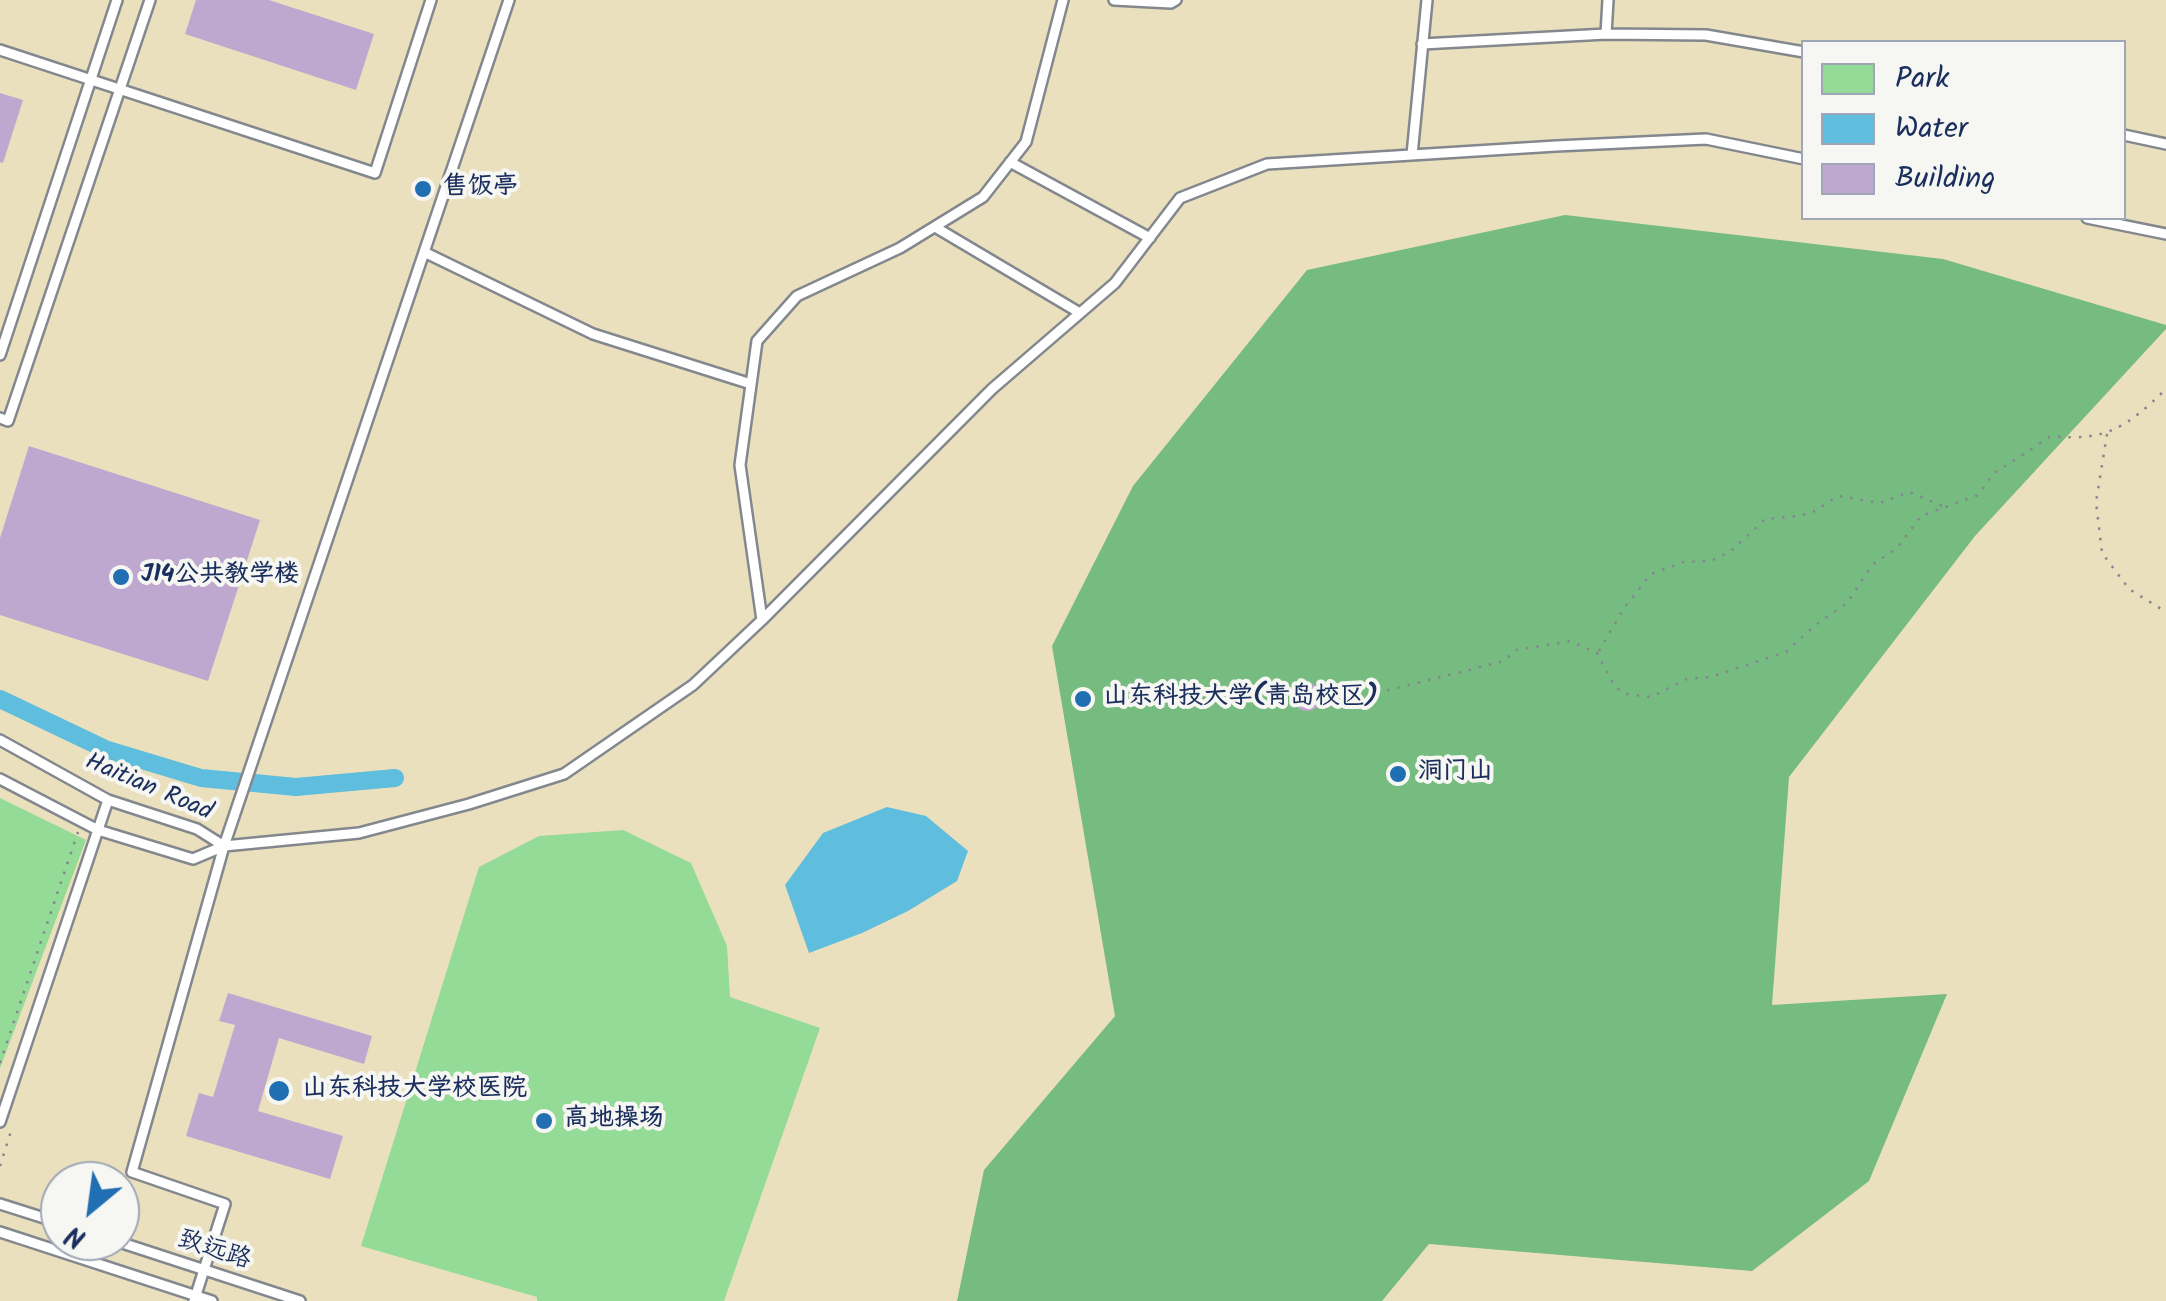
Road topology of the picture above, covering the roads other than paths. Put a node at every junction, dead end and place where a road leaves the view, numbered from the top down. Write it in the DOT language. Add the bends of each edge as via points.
graph roads {
  1 [pos="117,0"];
  2 [pos="150,0"];
  3 [pos="431,0"];
  4 [pos="509,0"];
  5 [pos="1063,0"];
  6 [pos="1114,0"];
  7 [pos="1176,0"];
  8 [pos="1426,0"];
  9 [pos="1608,0"];
  10 [pos="1606,34"];
  11 [pos="1422,44"];
  12 [pos="0,50"];
  13 [pos="1801,51"];
  14 [pos="91,80"];
  15 [pos="120,89"];
  16 [pos="2126,134"];
  17 [pos="2166,144"];
  18 [pos="1412,155"];
  19 [pos="1801,158"];
  20 [pos="1010,162"];
  21 [pos="2097,220"];
  22 [pos="934,227"];
  23 [pos="2166,234"];
  24 [pos="1150,238"];
  25 [pos="424,252"];
  26 [pos="1080,313"];
  27 [pos="0,355"];
  28 [pos="751,384"];
  29 [pos="4,420"];
  30 [pos="762,620"];
  31 [pos="0,740"];
  32 [pos="0,778"];
  33 [pos="108,800"];
  34 [pos="98,830"];
  35 [pos="224,846"];
  36 [pos="0,1122"];
  37 [pos="0,1204"];
  38 [pos="40,1217"];
  39 [pos="0,1232"];
  40 [pos="140,1249"];
  41 [pos="205,1270"];
  42 [pos="195,1298"];
  43 [pos="212,1301"];
  44 [pos="300,1301"];
  1 -- 14 [label="lane"];
  2 -- 15 [label="lane"];
  3 -- 15 [label="lane" via="375,173"];
  4 -- 25 [label="lane"];
  5 -- 20 [label="lane" via="1026,142"];
  6 -- 7 [label="lane"];
  8 -- 11 [label="lane"];
  9 -- 10 [label="lane"];
  10 -- 11 [label="lane"];
  10 -- 13 [label="lane" via="1706,35"];
  11 -- 18 [label="lane"];
  12 -- 14 [label="lane"];
  14 -- 15 [label="lane"];
  14 -- 27 [label="lane"];
  15 -- 29 [label="lane"];
  16 -- 17 [label="lane"];
  18 -- 19 [label="lane" via="1706,139"];
  18 -- 24 [label="lane" via="1267,164 1180,198"];
  20 -- 22 [label="lane" via="983,197"];
  20 -- 24 [label="lane"];
  21 -- 23 [label="lane"];
  22 -- 26 [label="lane"];
  22 -- 28 [label="lane" via="797,296 757,341"];
  24 -- 26 [label="lane" via="1115,283"];
  25 -- 28 [label="lane" via="593,334"];
  25 -- 35 [label="lane"];
  26 -- 30 [label="lane" via="992,390"];
  28 -- 30 [label="lane" via="740,465"];
  30 -- 35 [label="lane" via="693,684 564,774 358,833"];
  31 -- 33 [label="lane, Haitian Road"];
  32 -- 34 [label="lane, Haitian Road"];
  33 -- 34 [label="lane"];
  33 -- 35 [label="lane, Haitian Road" via="197,829"];
  34 -- 35 [label="lane, Haitian Road" via="193,858"];
  34 -- 36 [label="lane"];
  35 -- 41 [label="lane" via="132,1172 225,1204"];
  37 -- 38 [label="lane"];
  39 -- 42 [label="lane, 致远路"];
  40 -- 41 [label="lane, 致远路"];
  41 -- 42 [label="lane"];
  41 -- 44 [label="lane, 致远路"];
  42 -- 43 [label="lane, 致远路"];
}
